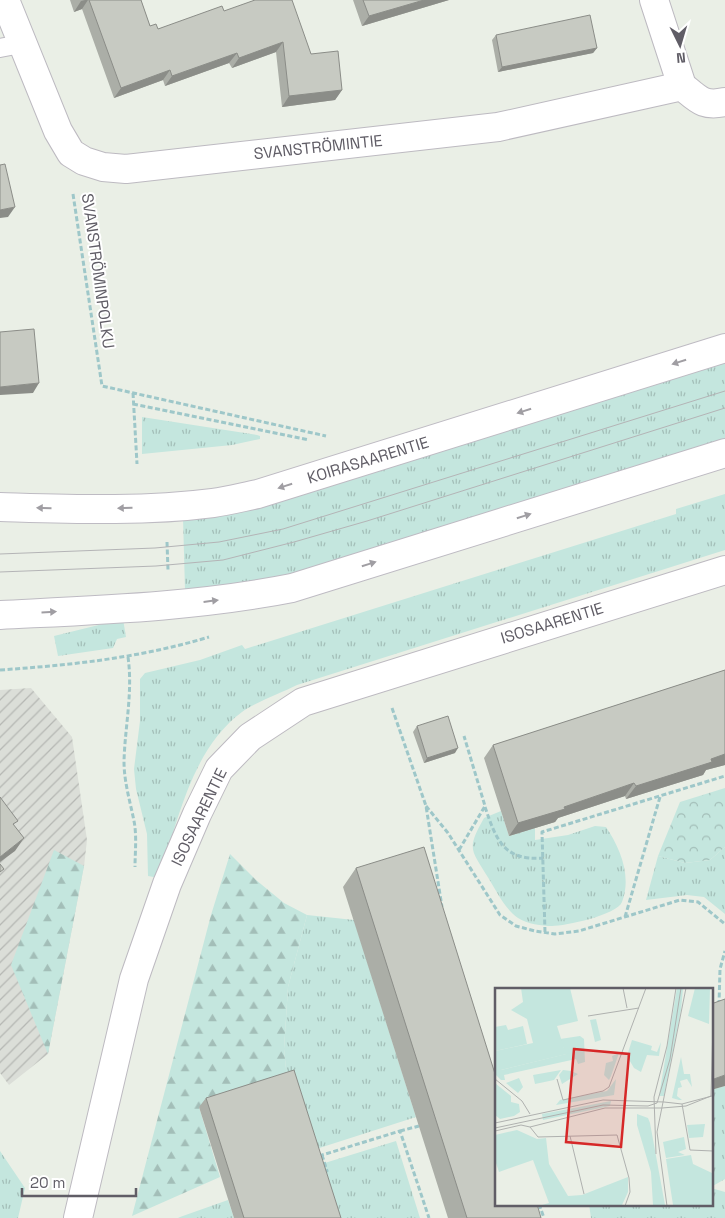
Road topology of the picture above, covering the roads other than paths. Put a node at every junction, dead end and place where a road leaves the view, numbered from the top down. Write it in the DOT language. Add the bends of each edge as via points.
graph roads {
  1 [pos="5,0"];
  2 [pos="654,0"];
  3 [pos="11,46"];
  4 [pos="682,86"];
  5 [pos="725,102"];
  6 [pos="725,348"];
  7 [pos="725,453"];
  8 [pos="0,507"];
  9 [pos="725,570"];
  10 [pos="0,615"];
  11 [pos="78,1218"];
  1 -- 3 [label="street, SVANSTRÖMINTIE"];
  2 -- 4 [label="street"];
  3 -- 4 [label="street, SVANSTRÖMINTIE" via="71,153 104,167 126,169 498,127"];
  4 -- 5 [label="street" via="711,105"];
  6 -- 8 [label="street, KOIRASAARENTIE, one-way" via="258,494 214,503 166,507"];
  10 -- 7 [label="street, one-way" via="169,605 246,597 292,588"];
  9 -- 11 [label="street, ISOSAARENTIE" via="304,702 250,738 219,770 167,884 134,979"];
}
